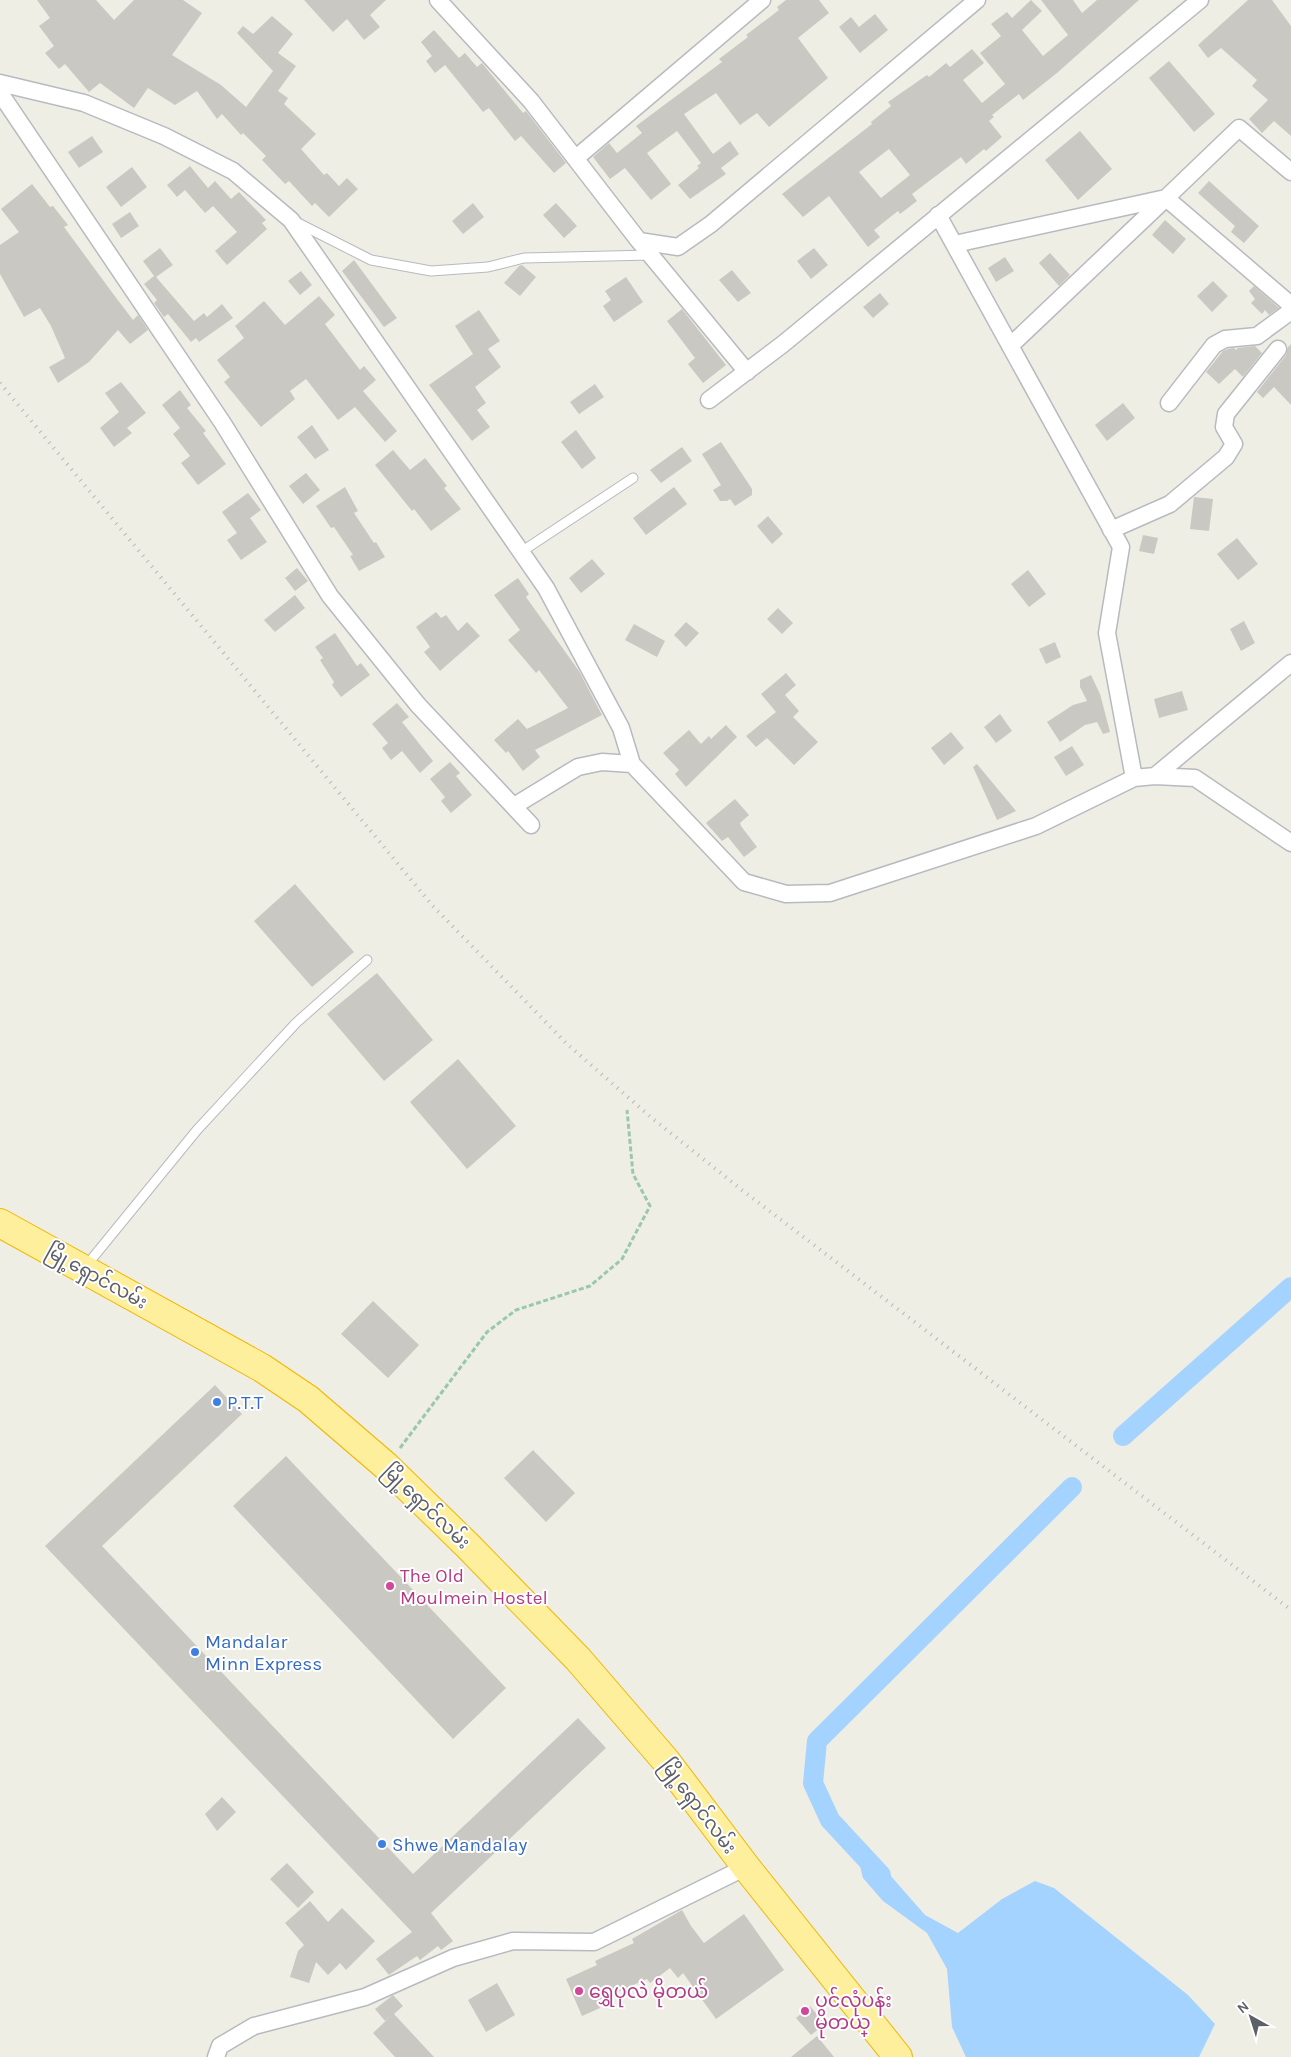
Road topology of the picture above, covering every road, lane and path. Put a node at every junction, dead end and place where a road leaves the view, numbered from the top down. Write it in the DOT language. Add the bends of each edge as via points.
graph roads {
  1 [pos="438,0"];
  2 [pos="762,0"];
  3 [pos="977,0"];
  4 [pos="1200,0"];
  5 [pos="0,83"];
  6 [pos="0,92"];
  7 [pos="576,158"];
  8 [pos="1291,172"];
  9 [pos="1166,198"];
  10 [pos="938,215"];
  11 [pos="291,220"];
  12 [pos="639,241"];
  13 [pos="955,244"];
  14 [pos="651,255"];
  15 [pos="1291,306"];
  16 [pos="1291,311"];
  17 [pos="1010,346"];
  18 [pos="1278,349"];
  19 [pos="747,372"];
  20 [pos="709,400"];
  21 [pos="1169,403"];
  22 [pos="633,478"];
  23 [pos="1111,530"];
  24 [pos="522,552"];
  25 [pos="1291,663"];
  26 [pos="632,764"];
  27 [pos="1154,776"];
  28 [pos="1134,778"];
  29 [pos="514,806"];
  30 [pos="531,825"];
  31 [pos="1291,843"];
  32 [pos="367,960"];
  33 [pos="627,1110"];
  34 [pos="0,1223"];
  35 [pos="84,1268"];
  36 [pos="386,1466"];
  37 [pos="746,1867"];
  38 [pos="221,2053"];
  39 [pos="898,2057"];
  1 -- 7 [label="street" via="531,101"];
  2 -- 7 [label="street"];
  3 -- 12 [label="street" via="711,224 678,247"];
  4 -- 10 [label="street"];
  5 -- 11 [label="street" via="84,103 164,136 232,171"];
  6 -- 29 [label="street" via="222,422 330,596 418,705"];
  7 -- 12 [label="street"];
  8 -- 9 [label="street" via="1239,128"];
  9 -- 13 [label="street"];
  9 -- 15 [label="street"];
  9 -- 17 [label="street"];
  10 -- 13 [label="street"];
  10 -- 19 [label="street"];
  11 -- 14 [label="lane" via="372,260 431,271 488,267 524,258"];
  11 -- 24 [label="street"];
  12 -- 14 [label="street"];
  13 -- 17 [label="street"];
  14 -- 19 [label="street"];
  16 -- 21 [label="street" via="1257,336 1225,339 1214,345"];
  17 -- 23 [label="street"];
  18 -- 23 [label="street" via="1226,414 1224,427 1234,444 1226,457 1170,504"];
  19 -- 20 [label="street"];
  22 -- 24 [label="lane"];
  23 -- 28 [label="street" via="1121,547 1108,633"];
  24 -- 26 [label="street" via="546,588 621,728"];
  25 -- 27 [label="street"];
  26 -- 28 [label="street" via="744,882 786,894 830,893 1027,829"];
  26 -- 29 [label="street" via="602,762 578,767"];
  27 -- 28 [label="street"];
  27 -- 31 [label="street" via="1194,778"];
  29 -- 30 [label="street"];
  32 -- 35 [label="lane" via="296,1023 203,1123"];
  33 -- 36 [label="path" via="633,1174 650,1206 622,1259 590,1286 516,1310 486,1332"];
  34 -- 35 [label="highway, မြို့ရှောင်လမ်း"];
  35 -- 36 [label="highway, မြို့ရှောင်လမ်း" via="262,1368 308,1399"];
  36 -- 37 [label="highway, မြို့ရှောင်လမ်း" via="578,1659 666,1761"];
  37 -- 38 [label="street" via="594,1942 513,1941 453,1958 365,1997 254,2026"];
  37 -- 39 [label="highway, မြို့ရှောင်လမ်း"];
}
